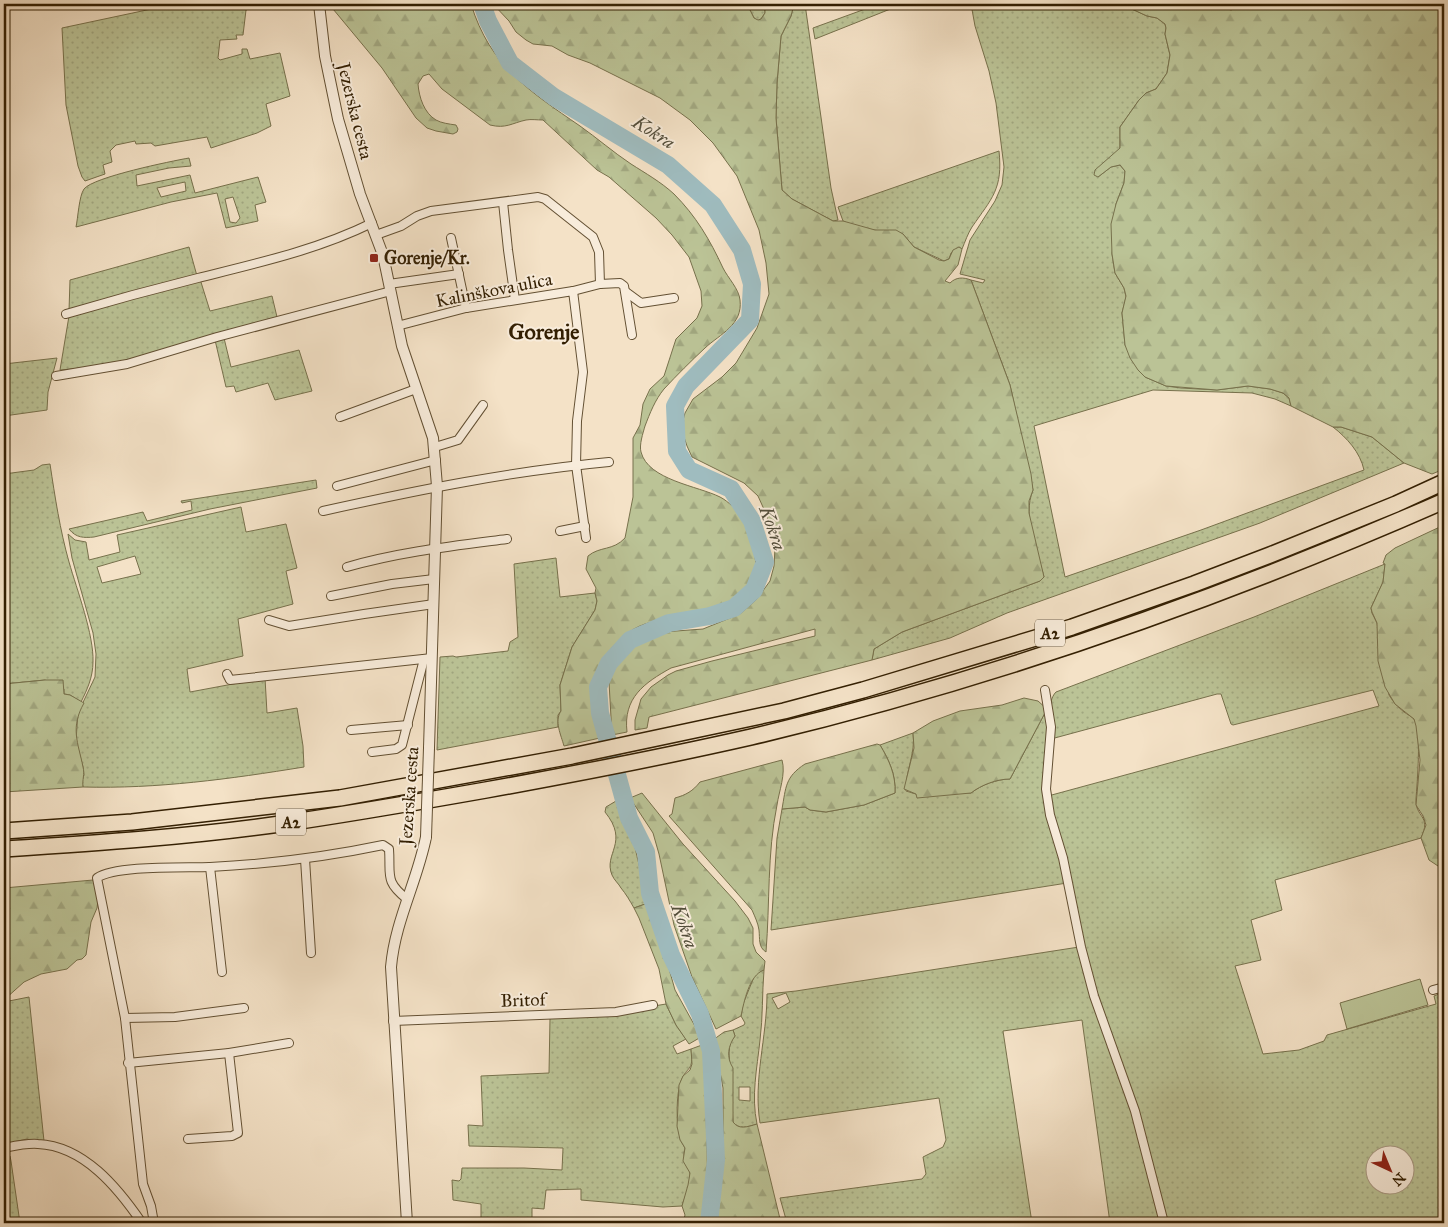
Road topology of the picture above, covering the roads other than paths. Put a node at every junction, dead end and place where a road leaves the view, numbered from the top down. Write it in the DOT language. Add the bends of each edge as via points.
graph roads {
  1 [pos="319,4"];
  2 [pos="503,202"];
  3 [pos="372,223"];
  4 [pos="376,235"];
  5 [pos="451,238"];
  6 [pos="459,274"];
  7 [pos="600,284"];
  8 [pos="390,288"];
  9 [pos="574,291"];
  10 [pos="626,292"];
  11 [pos="674,298"];
  12 [pos="515,300"];
  13 [pos="466,308"];
  14 [pos="66,314"];
  15 [pos="397,326"];
  16 [pos="632,335"];
  17 [pos="56,376"];
  18 [pos="416,388"];
  19 [pos="483,405"];
  20 [pos="340,417"];
  21 [pos="434,447"];
  22 [pos="436,460"];
  23 [pos="609,462"];
  24 [pos="576,465"];
  25 [pos="1444,482"];
  26 [pos="337,486"];
  27 [pos="437,486"];
  28 [pos="1444,501"];
  29 [pos="323,511"];
  30 [pos="585,526"];
  31 [pos="560,531"];
  32 [pos="586,538"];
  33 [pos="507,539"];
  34 [pos="434,550"];
  35 [pos="347,567"];
  36 [pos="434,579"];
  37 [pos="331,596"];
  38 [pos="434,604"];
  39 [pos="269,620"];
  40 [pos="428,658"];
  41 [pos="227,674"];
  42 [pos="1045,690"];
  43 [pos="408,725"];
  44 [pos="350,730"];
  45 [pos="372,752"];
  46 [pos="4,831"];
  47 [pos="4,849"];
  48 [pos="305,859"];
  49 [pos="210,867"];
  50 [pos="407,899"];
  51 [pos="311,953"];
  52 [pos="222,972"];
  53 [pos="1444,987"];
  54 [pos="1434,990"];
  55 [pos="654,1005"];
  56 [pos="244,1008"];
  57 [pos="125,1018"];
  58 [pos="394,1021"];
  59 [pos="289,1043"];
  60 [pos="229,1052"];
  61 [pos="128,1063"];
  62 [pos="188,1139"];
  63 [pos="4,1148"];
  64 [pos="142,1223"];
  65 [pos="154,1223"];
  66 [pos="407,1223"];
  67 [pos="1164,1223"];
  1 -- 3 [label="street, Jezerska cesta" via="325,56 338,119"];
  2 -- 4 [label="street" via="431,211"];
  2 -- 7 [label="street" via="538,197 546,199 586,231 593,237 599,252"];
  2 -- 12 [label="street"];
  3 -- 4 [label="street, Jezerska cesta"];
  3 -- 14 [label="street" via="351,234 281,258"];
  4 -- 8 [label="street, Jezerska cesta"];
  5 -- 6 [label="street"];
  6 -- 8 [label="street"];
  6 -- 13 [label="street"];
  7 -- 9 [label="street"];
  7 -- 10 [label="street" via="620,282"];
  8 -- 15 [label="street, Jezerska cesta"];
  8 -- 17 [label="street" via="127,364"];
  9 -- 12 [label="street, Kalinškova ulica"];
  9 -- 24 [label="street, Kalinškova ulica" via="583,372"];
  10 -- 11 [label="street" via="642,303"];
  10 -- 16 [label="street"];
  12 -- 13 [label="street, Kalinškova ulica"];
  13 -- 15 [label="street, Kalinškova ulica"];
  15 -- 18 [label="street, Jezerska cesta"];
  18 -- 20 [label="street"];
  18 -- 21 [label="street, Jezerska cesta"];
  19 -- 21 [label="street" via="458,440"];
  21 -- 22 [label="street, Jezerska cesta"];
  22 -- 26 [label="street"];
  22 -- 27 [label="street, Jezerska cesta"];
  23 -- 24 [label="street"];
  24 -- 27 [label="street"];
  24 -- 30 [label="street, Kalinškova ulica"];
  25 -- 46 [label="highway, A2" via="1270,555 1072,627 784,711 572,756 340,798 132,822"];
  27 -- 29 [label="street"];
  27 -- 34 [label="street, Jezerska cesta"];
  28 -- 47 [label="highway, A2" via="1220,593 1054,650 873,705 749,737 575,774 277,824"];
  30 -- 31 [label="street"];
  30 -- 32 [label="street, Kalinškova ulica"];
  33 -- 34 [label="street"];
  34 -- 35 [label="street" via="374,559"];
  34 -- 36 [label="street, Jezerska cesta"];
  36 -- 37 [label="street"];
  36 -- 38 [label="street, Jezerska cesta"];
  38 -- 39 [label="street" via="289,626"];
  38 -- 40 [label="street, Jezerska cesta"];
  40 -- 41 [label="street" via="230,680"];
  40 -- 43 [label="street"];
  40 -- 50 [label="street, Jezerska cesta, bridge" via="426,837"];
  42 -- 67 [label="street" via="1051,727 1046,789 1050,815 1094,996 1137,1118"];
  43 -- 44 [label="street, Jezerska cesta"];
  43 -- 45 [label="street" via="402,745 396,749"];
  48 -- 49 [label="street"];
  48 -- 50 [label="street" via="383,845 389,849 390,882"];
  48 -- 51 [label="street"];
  49 -- 52 [label="street"];
  49 -- 57 [label="street" via="152,868 105,873 98,878"];
  50 -- 58 [label="street, Jezerska cesta" via="396,932 391,967"];
  53 -- 54 [label="street"];
  55 -- 58 [label="street, Britof" via="616,1012"];
  56 -- 57 [label="street" via="175,1017"];
  57 -- 61 [label="street"];
  58 -- 66 [label="street"];
  59 -- 60 [label="street"];
  60 -- 61 [label="street"];
  60 -- 62 [label="street" via="238,1133"];
  61 -- 65 [label="street" via="143,1184"];
  63 -- 64 [label="street" via="38,1144 66,1150 104,1176"];
}
